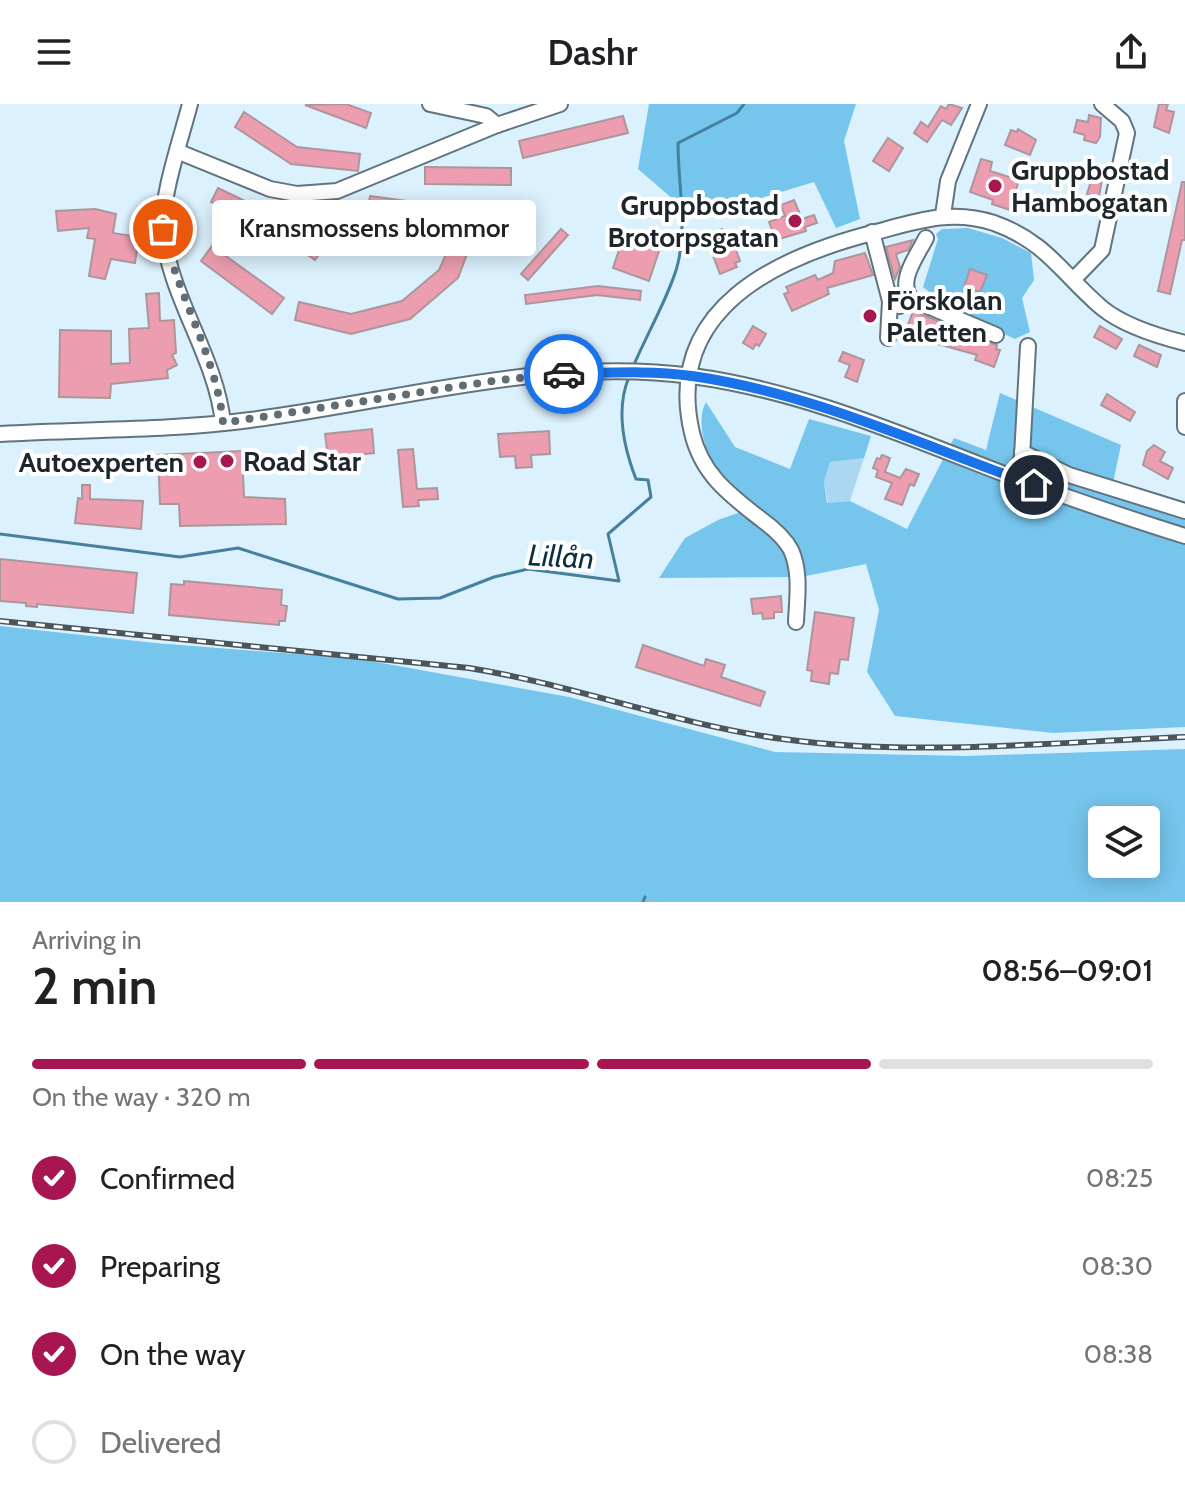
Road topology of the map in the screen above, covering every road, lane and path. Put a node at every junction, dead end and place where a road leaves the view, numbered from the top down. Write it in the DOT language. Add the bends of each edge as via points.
graph roads {
  1 [pos="190,104"];
  2 [pos="430,104"];
  3 [pos="560,104"];
  4 [pos="979,104"];
  5 [pos="1102,104"];
  6 [pos="497,125"];
  7 [pos="179,152"];
  8 [pos="943,215"];
  9 [pos="872,232"];
  10 [pos="926,238"];
  11 [pos="1074,279"];
  12 [pos="911,299"];
  13 [pos="891,305"];
  14 [pos="996,335"];
  15 [pos="888,338"];
  16 [pos="1185,343"];
  17 [pos="1028,346"];
  18 [pos="688,375"];
  19 [pos="1185,401"];
  20 [pos="223,423"];
  21 [pos="1185,427"];
  22 [pos="0,434"];
  23 [pos="1022,452"];
  24 [pos="1014,477"];
  25 [pos="1185,511"];
  26 [pos="1185,536"];
  27 [pos="796,622"];
  1 -- 7 [label="street"];
  2 -- 6 [label="street" via="486,116"];
  3 -- 6 [label="street"];
  4 -- 8 [label="street" via="948,181"];
  5 -- 11 [label="street" via="1122,121 1127,133 1102,250"];
  6 -- 7 [label="street" via="348,188 314,193 270,189"];
  7 -- 20 [label="street" via="163,229 221,401"];
  8 -- 9 [label="street"];
  8 -- 11 [label="street" via="991,222 1029,237"];
  9 -- 13 [label="street"];
  9 -- 18 [label="street" via="788,261 755,279 716,317"];
  10 -- 12 [label="street" via="907,277"];
  11 -- 16 [label="street" via="1115,317"];
  12 -- 13 [label="street"];
  12 -- 14 [label="street"];
  13 -- 15 [label="street"];
  17 -- 23 [label="street"];
  18 -- 20 [label="street" via="610,373 499,380"];
  18 -- 24 [label="street" via="793,397"];
  18 -- 27 [label="street" via="692,434 705,468 718,486 779,533 790,549 798,579"];
  19 -- 21 [label="street"];
  20 -- 22 [label="street"];
  23 -- 24 [label="street"];
  23 -- 25 [label="street" via="1069,475"];
  24 -- 26 [label="street"];
}
